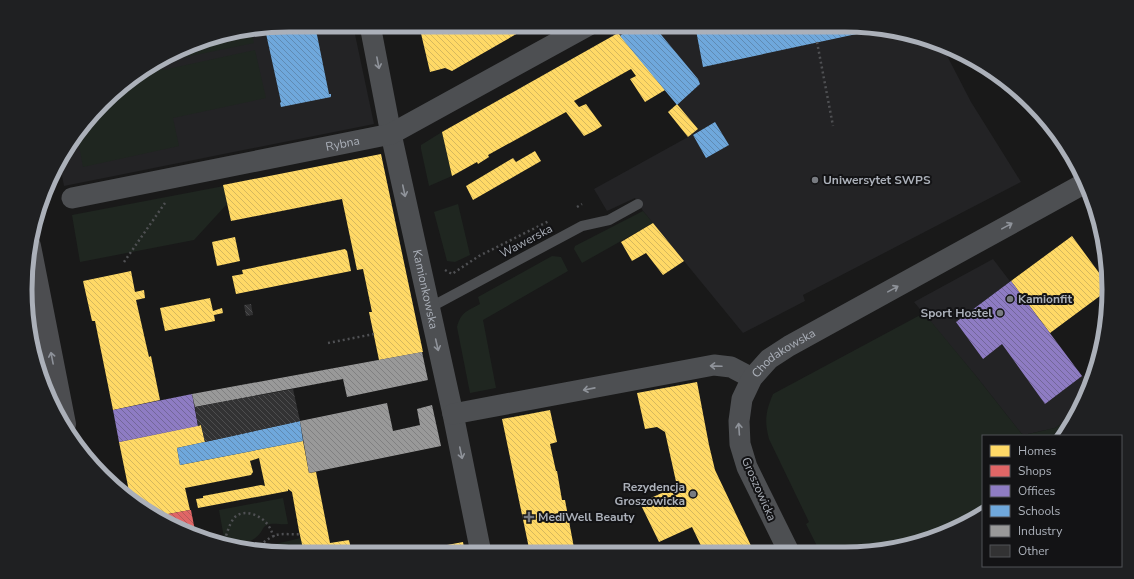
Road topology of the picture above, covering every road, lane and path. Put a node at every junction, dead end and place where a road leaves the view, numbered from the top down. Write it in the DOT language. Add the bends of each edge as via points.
graph roads {
  1 [pos="371,32"];
  2 [pos="576,32"];
  3 [pos="817,42"];
  4 [pos="833,126"];
  5 [pos="392,134"];
  6 [pos="1080,186"];
  7 [pos="72,198"];
  8 [pos="169,198"];
  9 [pos="582,204"];
  10 [pos="638,204"];
  11 [pos="576,208"];
  12 [pos="550,221"];
  13 [pos="124,262"];
  14 [pos="34,264"];
  15 [pos="441,267"];
  16 [pos="429,308"];
  17 [pos="374,334"];
  18 [pos="328,344"];
  19 [pos="752,378"];
  20 [pos="62,410"];
  21 [pos="453,414"];
  22 [pos="300,534"];
  23 [pos="274,537"];
  24 [pos="226,539"];
  25 [pos="260,545"];
  26 [pos="480,547"];
  27 [pos="787,547"];
  1 -- 5 [label="street, Kamionkowska, one-way"];
  2 -- 5 [label="street, Rybna"];
  3 -- 4 [label="path"];
  5 -- 7 [label="street, Rybna"];
  5 -- 16 [label="street, Kamionkowska, one-way"];
  19 -- 6 [label="street, Chodakowska, one-way" via="770,359 789,346"];
  8 -- 13 [label="path"];
  9 -- 11 [label="path"];
  10 -- 16 [label="lane, Wawerska" via="609,220 582,226"];
  12 -- 15 [label="path" via="479,256 452,274"];
  20 -- 14 [label="main road, one-way"];
  16 -- 21 [label="street, Kamionkowska, one-way"];
  17 -- 18 [label="path"];
  19 -- 21 [label="street, Chodakowska, one-way" via="731,367 714,364"];
  27 -- 19 [label="street, Groszowicka, one-way" via="747,466 740,444 738,421 742,399"];
  21 -- 26 [label="street, Kamionkowska, one-way"];
  22 -- 23 [label="path"];
  23 -- 24 [label="path" via="268,524 260,518 242,513 235,517"];
  23 -- 25 [label="path"];
}
